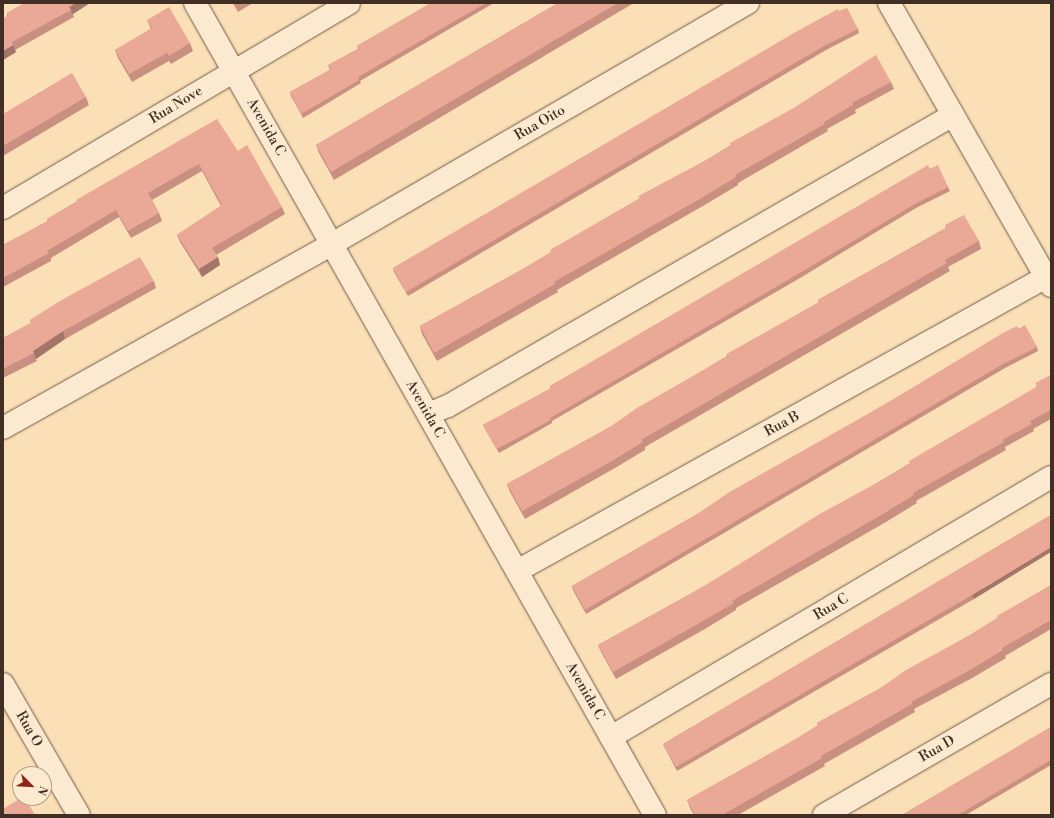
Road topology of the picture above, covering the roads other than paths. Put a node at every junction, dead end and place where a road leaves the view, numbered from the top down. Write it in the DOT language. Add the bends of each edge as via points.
graph roads {
  1 [pos="195,3"];
  2 [pos="350,3"];
  3 [pos="748,3"];
  4 [pos="889,3"];
  5 [pos="234,71"];
  6 [pos="953,115"];
  7 [pos="3,208"];
  8 [pos="332,244"];
  9 [pos="1049,282"];
  10 [pos="428,414"];
  11 [pos="3,428"];
  12 [pos="1051,476"];
  13 [pos="517,571"];
  14 [pos="3,684"];
  15 [pos="1051,684"];
  16 [pos="611,737"];
  17 [pos="79,815"];
  18 [pos="655,815"];
  19 [pos="824,815"];
  1 -- 5 [label="street, Avenida C"];
  2 -- 5 [label="street, Rua Nove"];
  3 -- 8 [label="street, Rua Oito"];
  4 -- 6 [label="street"];
  5 -- 7 [label="street, Rua Nove"];
  5 -- 8 [label="street, Avenida C"];
  6 -- 9 [label="street"];
  6 -- 10 [label="street" via="448,406"];
  8 -- 10 [label="street, Avenida C"];
  8 -- 11 [label="street, Rua Oito"];
  9 -- 13 [label="street, Rua B"];
  10 -- 13 [label="street, Avenida C"];
  12 -- 16 [label="street, Rua C"];
  13 -- 16 [label="street, Avenida C"];
  14 -- 17 [label="street, Rua O"];
  15 -- 19 [label="street, Rua D"];
  16 -- 18 [label="street, Avenida C"];
}
